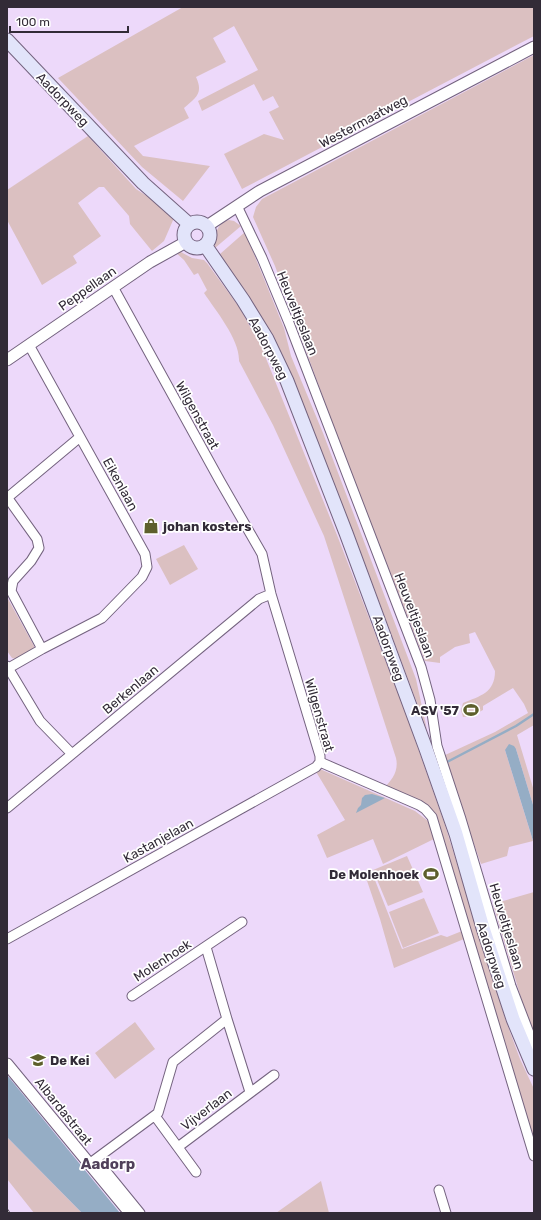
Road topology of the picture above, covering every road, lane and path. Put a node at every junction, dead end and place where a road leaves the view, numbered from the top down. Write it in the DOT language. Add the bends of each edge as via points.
graph roads {
  1 [pos="7,40"];
  2 [pos="534,47"];
  3 [pos="237,206"];
  4 [pos="189,224"];
  5 [pos="207,226"];
  6 [pos="186,242"];
  7 [pos="205,245"];
  8 [pos="113,287"];
  9 [pos="29,345"];
  10 [pos="7,360"];
  11 [pos="80,437"];
  12 [pos="7,497"];
  13 [pos="271,594"];
  14 [pos="42,649"];
  15 [pos="7,667"];
  16 [pos="72,754"];
  17 [pos="320,762"];
  18 [pos="7,808"];
  19 [pos="242,922"];
  20 [pos="7,939"];
  21 [pos="206,947"];
  22 [pos="132,996"];
  23 [pos="227,1018"];
  24 [pos="534,1046"];
  25 [pos="7,1064"];
  26 [pos="534,1069"];
  27 [pos="274,1075"];
  28 [pos="250,1092"];
  29 [pos="155,1116"];
  30 [pos="178,1147"];
  31 [pos="534,1156"];
  32 [pos="93,1162"];
  33 [pos="196,1172"];
  34 [pos="439,1190"];
  35 [pos="130,1213"];
  36 [pos="140,1213"];
  37 [pos="446,1213"];
  1 -- 4 [label="main road, Aadorpweg" via="143,183"];
  2 -- 3 [label="street, Westermaatweg"];
  3 -- 5 [label="street, Westermaatweg"];
  3 -- 24 [label="street, Heuveltjeslaan" via="289,323 421,667 430,700 437,746 511,986"];
  4 -- 5 [label="main road" via="198,222"];
  4 -- 6 [label="main road" via="185,229"];
  5 -- 7 [label="main road" via="210,240"];
  6 -- 7 [label="main road" via="195,248"];
  6 -- 8 [label="street, Peppellaan"];
  7 -- 26 [label="main road, Aadorpweg" via="267,339 290,388 426,749 456,834 513,1019"];
  8 -- 9 [label="street, Peppellaan"];
  8 -- 13 [label="street, Wilgenstraat" via="262,554"];
  9 -- 10 [label="street, Peppellaan"];
  9 -- 11 [label="street, Eikenlaan"];
  11 -- 12 [label="street"];
  11 -- 14 [label="street, Eikenlaan" via="145,554 147,567 142,577 102,618"];
  12 -- 14 [label="street" via="37,539 39,548 13,581 11,590"];
  13 -- 16 [label="street, Berkenlaan" via="259,599"];
  13 -- 17 [label="street, Wilgenstraat"];
  14 -- 15 [label="street, Eikenlaan"];
  15 -- 16 [label="street" via="40,721"];
  16 -- 18 [label="street, Berkenlaan"];
  17 -- 20 [label="street, Kastanjelaan" via="316,767"];
  17 -- 31 [label="street, Wilgenstraat" via="419,805 434,821"];
  19 -- 21 [label="street, Molenhoek"];
  21 -- 22 [label="street, Molenhoek"];
  21 -- 23 [label="street, Molenhoek"];
  23 -- 28 [label="street, Vijverlaan"];
  23 -- 29 [label="street" via="173,1062"];
  25 -- 32 [label="street, Albardastraat"];
  27 -- 28 [label="street, Vijverlaan"];
  28 -- 30 [label="street, Vijverlaan"];
  29 -- 30 [label="street, Vijverlaan"];
  29 -- 32 [label="street"];
  30 -- 33 [label="street, Vijverlaan"];
  32 -- 35 [label="street, Albardastraat"];
  32 -- 36 [label="street, Albardastraat"];
  34 -- 37 [label="street"];
}
